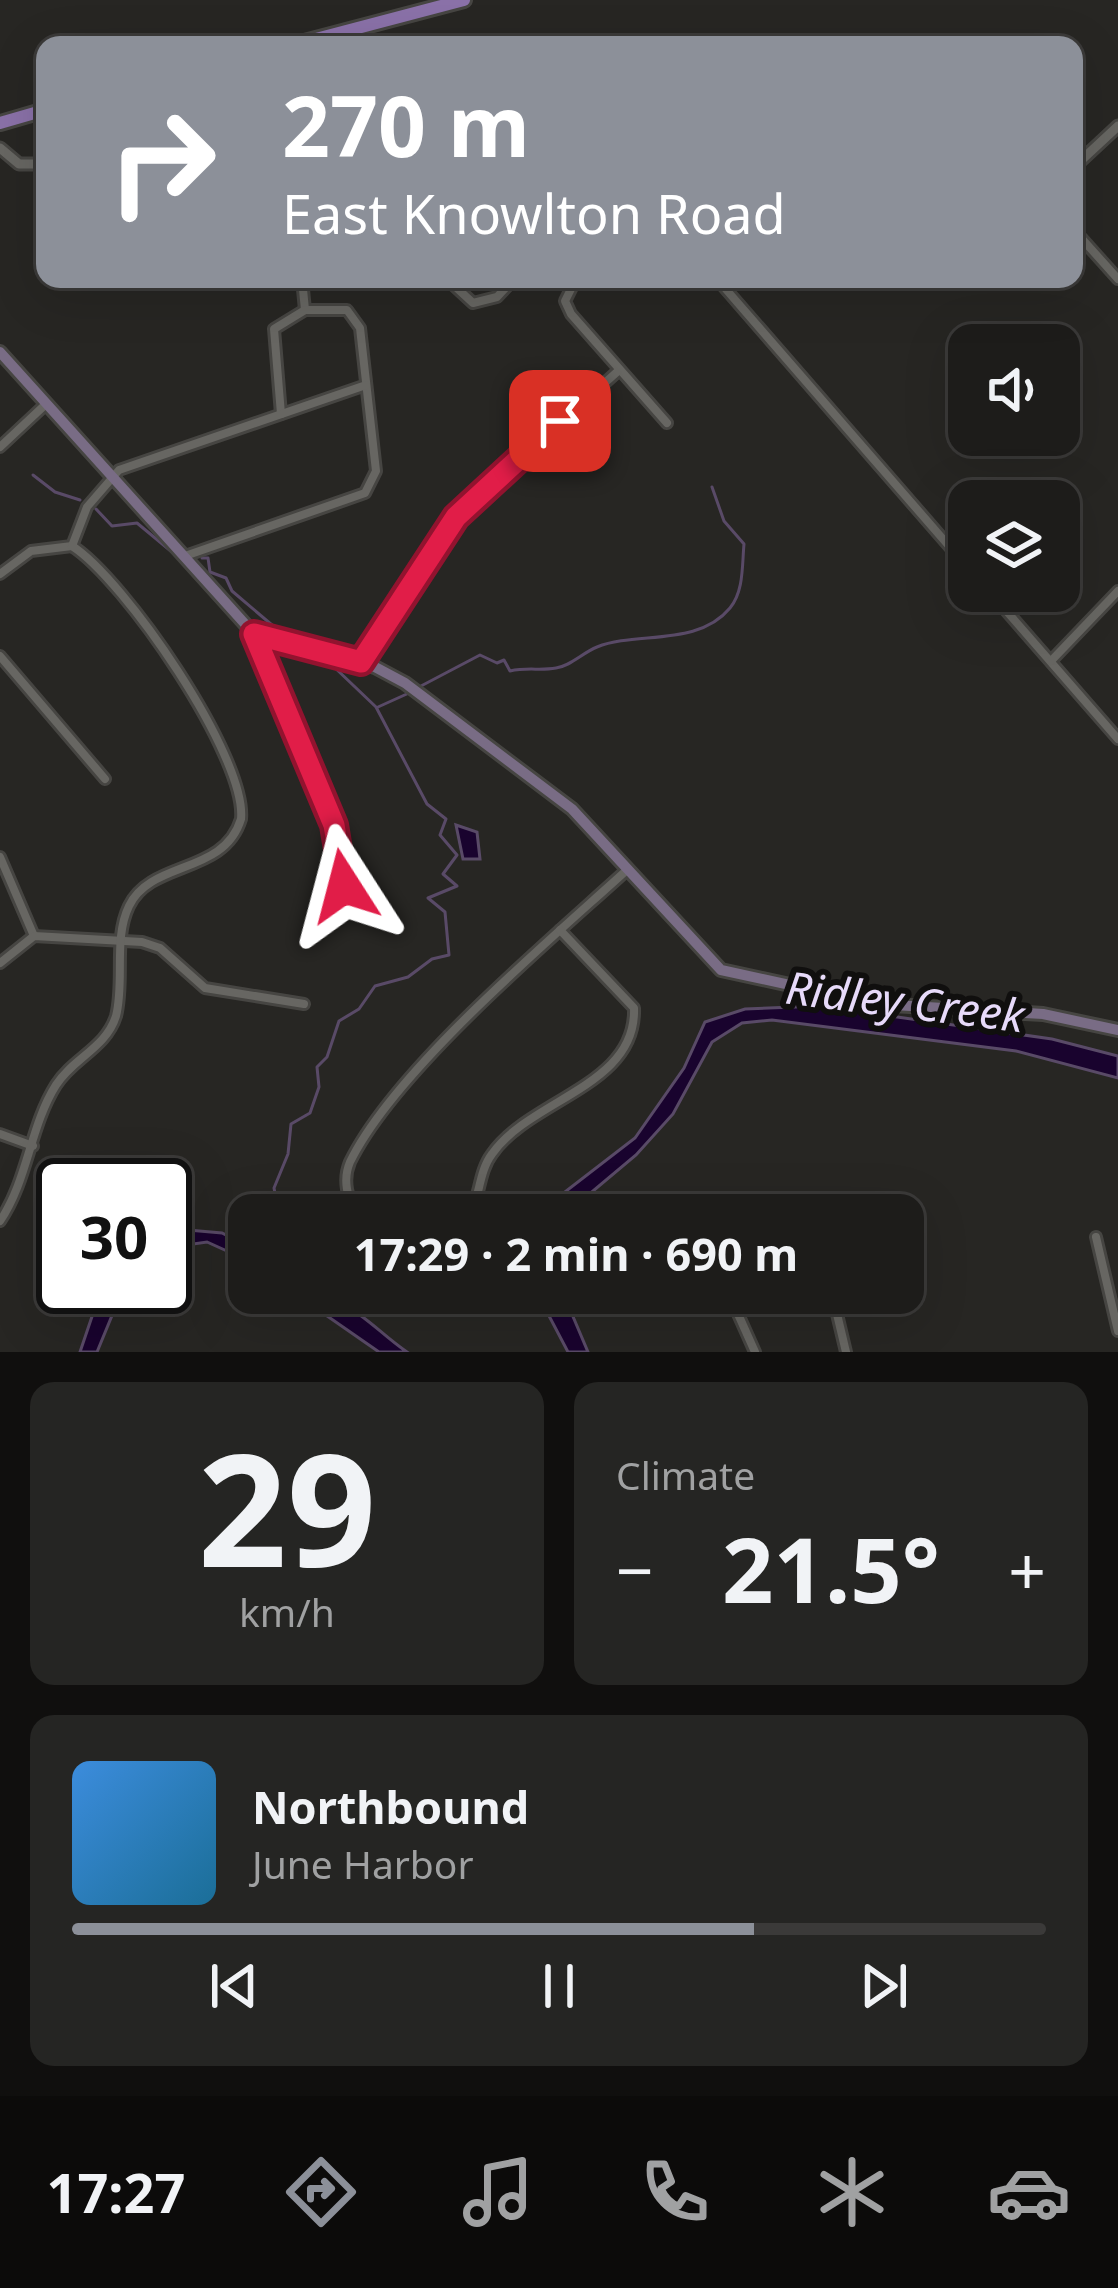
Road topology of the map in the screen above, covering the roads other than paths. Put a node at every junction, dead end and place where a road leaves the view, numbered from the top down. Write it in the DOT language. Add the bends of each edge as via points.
graph roads {
  1 [pos="464,0"];
  2 [pos="327,36"];
  3 [pos="36,113"];
  4 [pos="0,123"];
  5 [pos="1118,127"];
  6 [pos="0,148"];
  7 [pos="1083,159"];
  8 [pos="36,164"];
  9 [pos="1083,240"];
  10 [pos="1118,279"];
  11 [pos="303,288"];
  12 [pos="457,288"];
  13 [pos="506,288"];
  14 [pos="572,288"];
  15 [pos="725,288"];
  16 [pos="305,310"];
  17 [pos="0,352"];
  18 [pos="617,373"];
  19 [pos="366,385"];
  20 [pos="46,404"];
  21 [pos="281,414"];
  22 [pos="667,423"];
  23 [pos="0,448"];
  24 [pos="111,476"];
  25 [pos="948,545"];
  26 [pos="72,546"];
  27 [pos="183,556"];
  28 [pos="0,574"];
  29 [pos="1118,591"];
  30 [pos="1008,612"];
  31 [pos="254,634"];
  32 [pos="0,656"];
  33 [pos="1051,661"];
  34 [pos="361,662"];
  35 [pos="1118,739"];
  36 [pos="105,778"];
  37 [pos="0,857"];
  38 [pos="628,868"];
  39 [pos="344,886"];
  40 [pos="560,931"];
  41 [pos="34,936"];
  42 [pos="122,940"];
  43 [pos="0,963"];
  44 [pos="304,1004"];
  45 [pos="1118,1030"];
  46 [pos="0,1134"];
  47 [pos="33,1146"];
  48 [pos="348,1194"];
  49 [pos="477,1194"];
  50 [pos="0,1221"];
  51 [pos="1096,1237"];
  52 [pos="738,1314"];
  53 [pos="837,1314"];
  54 [pos="1118,1331"];
  55 [pos="755,1352"];
  56 [pos="846,1352"];
  1 -- 2 [label="main road"];
  3 -- 4 [label="main road"];
  5 -- 7 [label="street"];
  6 -- 8 [label="street" via="19,164"];
  9 -- 10 [label="street"];
  11 -- 16 [label="street"];
  12 -- 13 [label="street" via="473,303"];
  14 -- 18 [label="street" via="565,301"];
  15 -- 25 [label="street"];
  16 -- 19 [label="street" via="337,308 356,318"];
  16 -- 21 [label="street" via="274,329"];
  17 -- 20 [label="main road"];
  18 -- 22 [label="street"];
  18 -- 34 [label="street" via="456,517"];
  19 -- 21 [label="street"];
  19 -- 27 [label="street" via="376,471 365,493"];
  20 -- 23 [label="street"];
  20 -- 24 [label="main road"];
  21 -- 24 [label="street"];
  24 -- 26 [label="street"];
  24 -- 27 [label="main road"];
  26 -- 28 [label="street" via="31,551"];
  26 -- 42 [label="street" via="168,654 242,808 238,830 221,851 136,895"];
  27 -- 31 [label="main road"];
  29 -- 33 [label="street"];
  30 -- 33 [label="street"];
  31 -- 34 [label="main road"];
  31 -- 39 [label="street" via="334,825"];
  32 -- 36 [label="street"];
  33 -- 35 [label="street"];
  34 -- 38 [label="main road" via="398,678 526,772"];
  37 -- 41 [label="street"];
  38 -- 40 [label="street"];
  38 -- 45 [label="main road" via="703,954 735,976 877,1004 1043,1014"];
  40 -- 48 [label="street" via="398,1094 350,1163"];
  40 -- 49 [label="street" via="634,1008 630,1043 492,1153"];
  41 -- 42 [label="street"];
  41 -- 43 [label="street"];
  42 -- 44 [label="street" via="160,947 206,988"];
  42 -- 47 [label="street" via="114,1022 55,1087"];
  46 -- 47 [label="street"];
  47 -- 50 [label="street"];
  51 -- 54 [label="street"];
  52 -- 55 [label="street"];
  53 -- 56 [label="street"];
}
